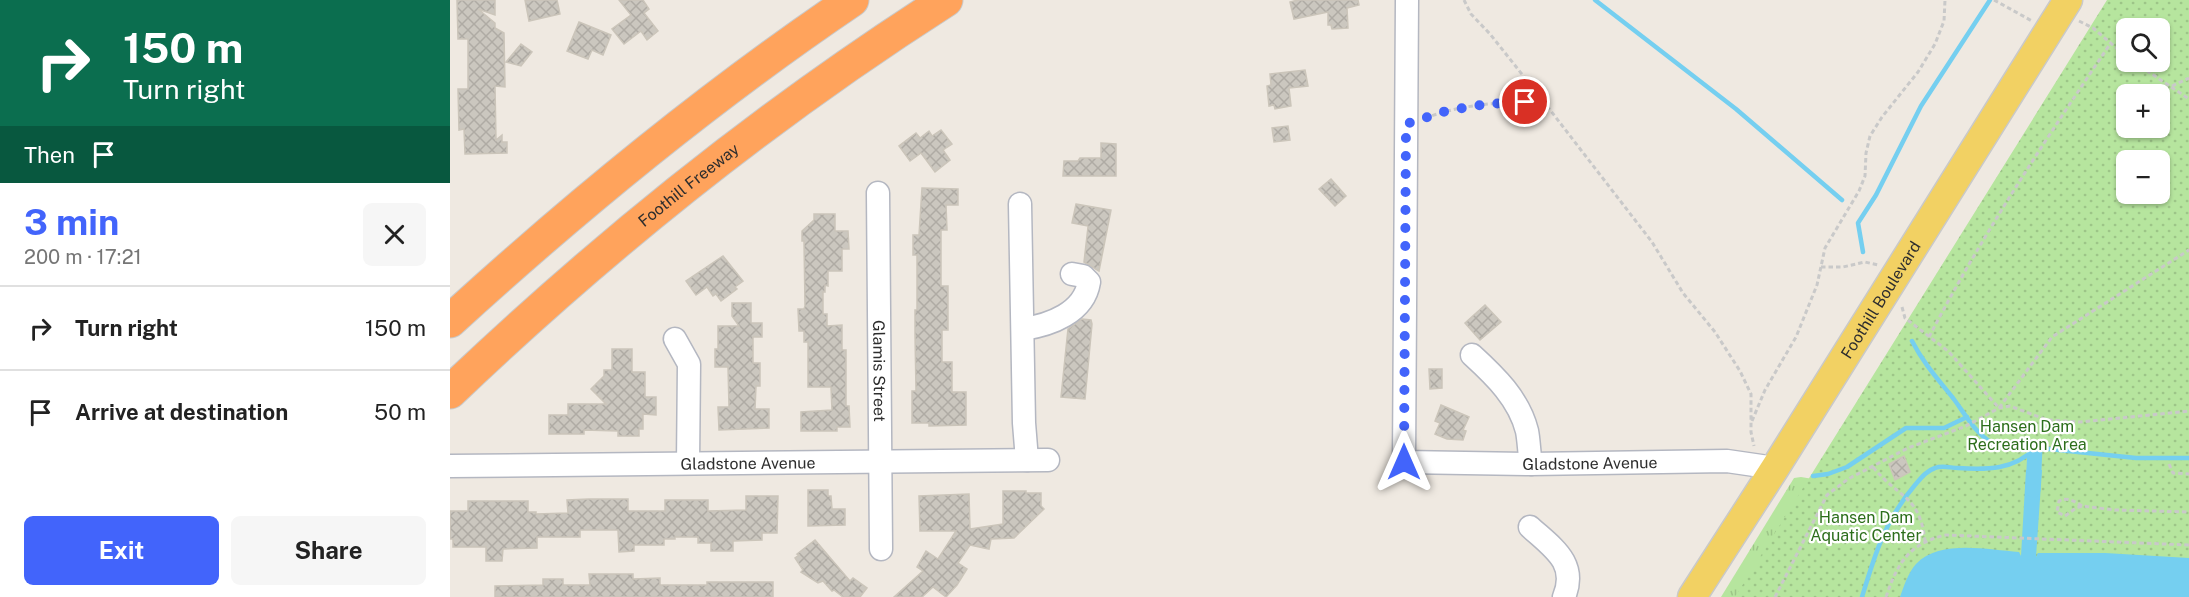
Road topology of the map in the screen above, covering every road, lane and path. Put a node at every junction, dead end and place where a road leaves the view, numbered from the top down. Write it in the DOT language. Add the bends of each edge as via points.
graph roads {
  1 [pos="852,0"];
  2 [pos="946,0"];
  3 [pos="1407,0"];
  4 [pos="1464,0"];
  5 [pos="1946,0"];
  6 [pos="1994,0"];
  7 [pos="2068,0"];
  8 [pos="2049,30"];
  9 [pos="2110,44"];
  10 [pos="2116,49"];
  11 [pos="2149,72"];
  12 [pos="2189,78"];
  13 [pos="2171,87"];
  14 [pos="2189,99"];
  15 [pos="1547,105"];
  16 [pos="1406,124"];
  17 [pos="878,193"];
  18 [pos="1020,204"];
  19 [pos="2189,250"];
  20 [pos="1821,267"];
  21 [pos="1072,274"];
  22 [pos="1895,276"];
  23 [pos="457,315"];
  24 [pos="1023,329"];
  25 [pos="1929,337"];
  26 [pos="675,339"];
  27 [pos="1472,355"];
  28 [pos="457,385"];
  29 [pos="1999,408"];
  30 [pos="2189,411"];
  31 [pos="1751,422"];
  32 [pos="880,461"];
  33 [pos="688,464"];
  34 [pos="1531,464"];
  35 [pos="2169,464"];
  36 [pos="450,466"];
  37 [pos="1873,467"];
  38 [pos="1776,468"];
  39 [pos="2189,474"];
  40 [pos="2082,506"];
  41 [pos="2189,512"];
  42 [pos="1530,527"];
  43 [pos="1926,541"];
  44 [pos="2189,545"];
  45 [pos="881,549"];
  46 [pos="1564,597"];
  47 [pos="1692,597"];
  48 [pos="1775,597"];
  49 [pos="1886,597"];
  1 -- 23 [label="highway" via="638,158"];
  2 -- 28 [label="highway, Foothill Freeway" via="823,83 704,173 565,288"];
  3 -- 16 [label="street"];
  4 -- 15 [label="path" via="1471,14"];
  5 -- 20 [label="path" via="1944,21 1935,44 1870,136 1859,191 1826,248"];
  6 -- 8 [label="path"];
  7 -- 8 [label="main road, Foothill Boulevard"];
  8 -- 9 [label="path" via="2079,21"];
  8 -- 22 [label="main road, Foothill Boulevard"];
  9 -- 10 [label="path"];
  9 -- 25 [label="path" via="1958,281"];
  11 -- 13 [label="path"];
  12 -- 13 [label="path"];
  13 -- 14 [label="path"];
  15 -- 16 [label="path" via="1487,104 1446,111"];
  15 -- 31 [label="path" via="1715,332 1752,394"];
  16 -- 34 [label="street, Gladstone Avenue" via="1404,462"];
  17 -- 32 [label="street, Glamis Street"];
  18 -- 24 [label="street"];
  19 -- 29 [label="path" via="2052,337"];
  20 -- 22 [label="path" via="1865,262"];
  20 -- 31 [label="path" via="1796,337"];
  21 -- 24 [label="street" via="1089,282 1087,294 1063,317"];
  22 -- 25 [label="path" via="1905,318"];
  22 -- 38 [label="main road, Foothill Boulevard"];
  24 -- 32 [label="street, Gladstone Avenue" via="1024,423 1037,460"];
  25 -- 29 [label="path" via="1960,363"];
  26 -- 33 [label="street" via="689,364"];
  27 -- 34 [label="street" via="1500,381 1519,411 1527,431"];
  29 -- 30 [label="path" via="2010,406 2048,420 2080,422"];
  29 -- 37 [label="path"];
  31 -- 38 [label="path" via="1755,451"];
  32 -- 33 [label="street, Gladstone Avenue"];
  32 -- 45 [label="street, Glamis Street"];
  33 -- 36 [label="street, Gladstone Avenue"];
  34 -- 38 [label="street, Gladstone Avenue" via="1727,461"];
  35 -- 39 [label="path" via="2173,473"];
  37 -- 43 [label="path" via="1885,482 1912,502"];
  37 -- 48 [label="path" via="1827,495"];
  38 -- 47 [label="main road, Foothill Boulevard"];
  40 -- 40 [label="path" via="2065,516 2057,512 2059,501 2064,499"];
  40 -- 41 [label="path"];
  42 -- 46 [label="street" via="1568,567"];
  43 -- 44 [label="path" via="1959,535"];
  43 -- 49 [label="path" via="1903,560"];
}
